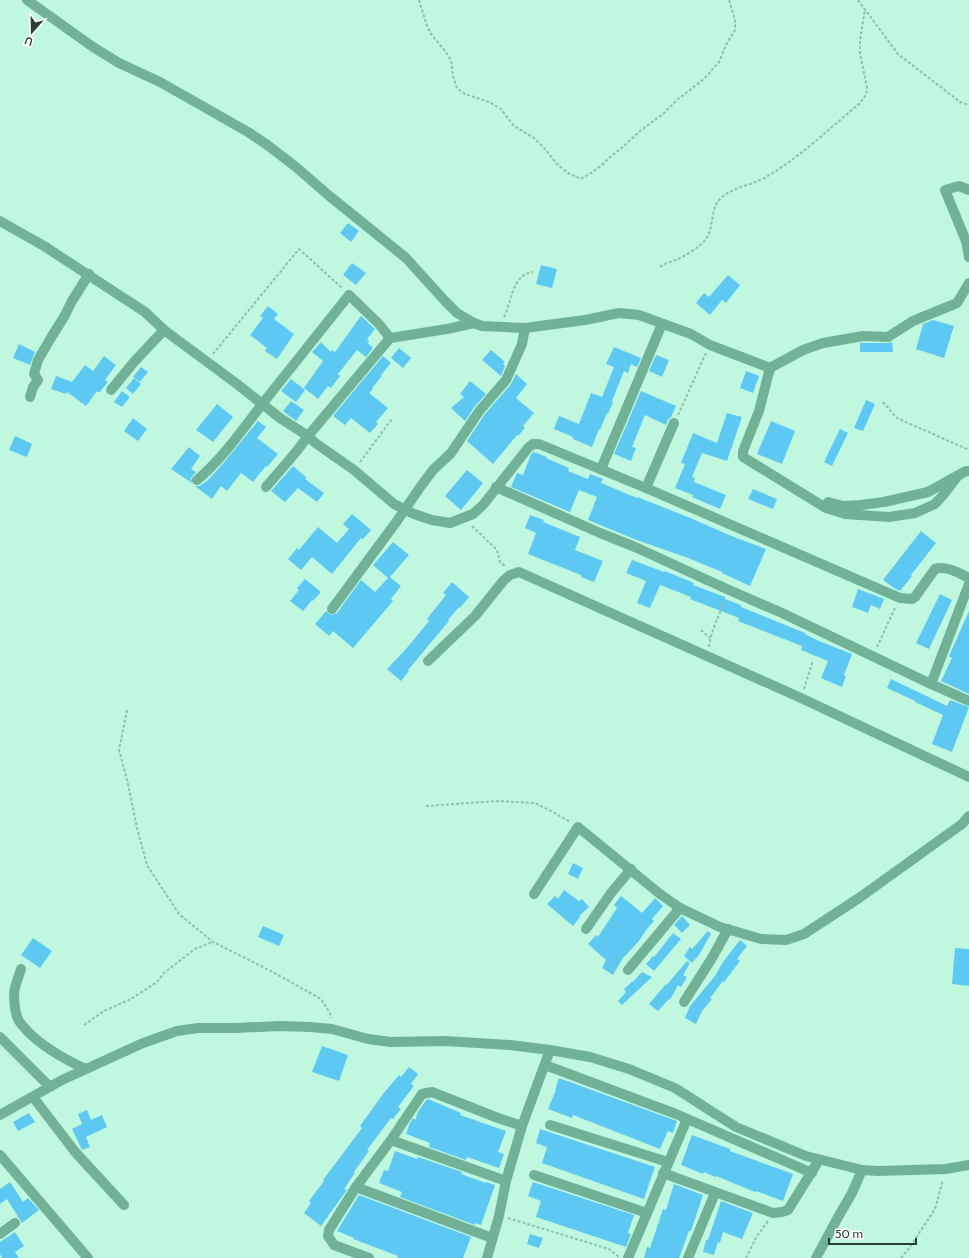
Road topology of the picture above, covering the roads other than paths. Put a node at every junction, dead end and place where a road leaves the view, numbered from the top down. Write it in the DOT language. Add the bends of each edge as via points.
graph roads {
  1 [pos="27,0"];
  2 [pos="969,190"];
  3 [pos="0,221"];
  4 [pos="969,257"];
  5 [pos="90,274"];
  6 [pos="969,283"];
  7 [pos="474,323"];
  8 [pos="662,324"];
  9 [pos="524,328"];
  10 [pos="164,330"];
  11 [pos="390,338"];
  12 [pos="770,368"];
  13 [pos="111,390"];
  14 [pos="30,397"];
  15 [pos="263,404"];
  16 [pos="674,423"];
  17 [pos="308,436"];
  18 [pos="601,469"];
  19 [pos="969,471"];
  20 [pos="957,477"];
  21 [pos="197,480"];
  22 [pos="266,487"];
  23 [pos="496,487"];
  24 [pos="646,488"];
  25 [pos="810,498"];
  26 [pos="405,509"];
  27 [pos="969,578"];
  28 [pos="969,584"];
  29 [pos="332,609"];
  30 [pos="428,661"];
  31 [pos="931,684"];
  32 [pos="969,700"];
  33 [pos="969,777"];
  34 [pos="969,816"];
  35 [pos="631,869"];
  36 [pos="534,894"];
  37 [pos="680,908"];
  38 [pos="586,929"];
  39 [pos="728,929"];
  40 [pos="21,969"];
  41 [pos="628,970"];
  42 [pos="684,1002"];
  43 [pos="0,1037"];
  44 [pos="550,1050"];
  45 [pos="545,1066"];
  46 [pos="86,1070"];
  47 [pos="50,1087"];
  48 [pos="33,1097"];
  49 [pos="0,1115"];
  50 [pos="687,1119"];
  51 [pos="550,1125"];
  52 [pos="522,1126"];
  53 [pos="391,1140"];
  54 [pos="0,1155"];
  55 [pos="819,1160"];
  56 [pos="668,1162"];
  57 [pos="969,1165"];
  58 [pos="862,1170"];
  59 [pos="663,1173"];
  60 [pos="812,1173"];
  61 [pos="534,1175"];
  62 [pos="506,1181"];
  63 [pos="356,1188"];
  64 [pos="715,1193"];
  65 [pos="124,1205"];
  66 [pos="647,1213"];
  67 [pos="15,1223"];
  68 [pos="0,1234"];
  69 [pos="492,1238"];
  70 [pos="88,1258"];
  71 [pos="368,1258"];
  72 [pos="487,1258"];
  73 [pos="628,1258"];
  74 [pos="688,1258"];
  75 [pos="816,1258"];
  1 -- 7 [label="street" via="112,59 160,82 266,144 406,258 457,313"];
  2 -- 4 [label="street" via="959,186 945,190 966,241"];
  3 -- 5 [label="street"];
  5 -- 10 [label="street" via="146,312"];
  5 -- 14 [label="street" via="38,360 34,374 38,380"];
  6 -- 12 [label="street" via="957,303 913,321 888,337 863,336 823,344 803,350"];
  7 -- 9 [label="street" via="482,326"];
  7 -- 11 [label="street" via="447,330"];
  8 -- 9 [label="street" via="639,315 619,313"];
  8 -- 12 [label="street"];
  8 -- 18 [label="street"];
  9 -- 26 [label="street" via="522,344 506,380 480,410 451,453 420,486"];
  10 -- 13 [label="street"];
  10 -- 15 [label="street"];
  11 -- 15 [label="street" via="349,295"];
  11 -- 17 [label="street"];
  12 -- 25 [label="street" via="759,411 743,451 744,457"];
  15 -- 17 [label="street"];
  15 -- 21 [label="street" via="212,467"];
  16 -- 24 [label="street"];
  17 -- 22 [label="street"];
  17 -- 26 [label="street" via="394,504"];
  18 -- 23 [label="street" via="539,444 533,444"];
  18 -- 24 [label="street"];
  19 -- 20 [label="street"];
  20 -- 25 [label="street" via="928,492 872,504 843,506"];
  20 -- 25 [label="street" via="935,504 915,513 889,517 845,514 826,508"];
  23 -- 26 [label="street" via="473,514 450,523 432,520"];
  23 -- 31 [label="street" via="782,613"];
  24 -- 27 [label="street" via="900,598 915,597 939,567"];
  26 -- 29 [label="street"];
  28 -- 31 [label="street"];
  30 -- 33 [label="street" via="475,616 504,580 518,572 801,698"];
  31 -- 32 [label="street"];
  34 -- 39 [label="street" via="962,824 904,866 804,934 786,940 761,939"];
  35 -- 36 [label="street" via="578,827"];
  35 -- 37 [label="street"];
  35 -- 38 [label="street"];
  37 -- 39 [label="street"];
  37 -- 41 [label="street"];
  39 -- 42 [label="street"];
  40 -- 46 [label="street" via="14,992 15,1009 21,1024 51,1050"];
  43 -- 47 [label="street"];
  44 -- 45 [label="street"];
  44 -- 46 [label="street" via="445,1041 391,1042 332,1029 280,1026 198,1028 177,1031"];
  44 -- 55 [label="street" via="590,1057 629,1069 675,1088 736,1127"];
  45 -- 50 [label="street"];
  45 -- 52 [label="street"];
  46 -- 47 [label="street"];
  47 -- 48 [label="street"];
  48 -- 49 [label="street"];
  48 -- 65 [label="street" via="76,1152"];
  50 -- 56 [label="street"];
  50 -- 60 [label="street"];
  51 -- 56 [label="street"];
  52 -- 53 [label="street" via="432,1092 425,1092"];
  52 -- 62 [label="street"];
  53 -- 62 [label="street"];
  53 -- 63 [label="street"];
  54 -- 70 [label="street"];
  55 -- 58 [label="street"];
  55 -- 60 [label="street"];
  56 -- 59 [label="street"];
  57 -- 58 [label="street" via="946,1169"];
  58 -- 75 [label="street"];
  59 -- 64 [label="street"];
  59 -- 66 [label="street"];
  60 -- 64 [label="street" via="788,1210 773,1214"];
  61 -- 66 [label="street"];
  62 -- 69 [label="street"];
  63 -- 69 [label="street"];
  63 -- 71 [label="street" via="329,1230 328,1236 334,1245"];
  64 -- 74 [label="street"];
  66 -- 73 [label="street"];
  67 -- 68 [label="street"];
  69 -- 72 [label="street"];
}
